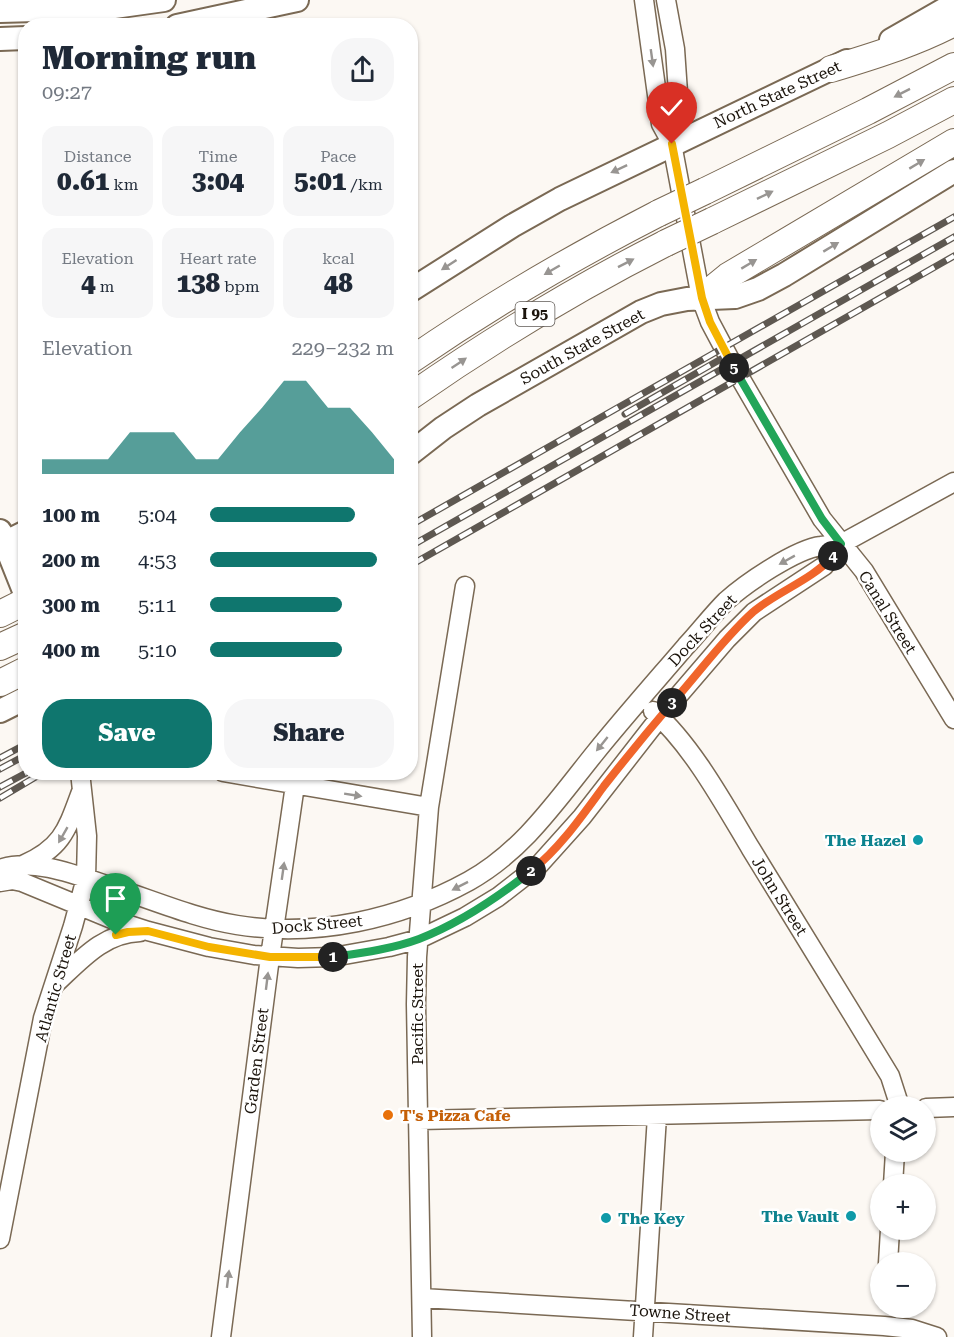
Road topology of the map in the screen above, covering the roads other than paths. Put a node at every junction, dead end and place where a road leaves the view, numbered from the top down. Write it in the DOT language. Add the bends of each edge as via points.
graph roads {
  1 [pos="164,0"];
  2 [pos="644,0"];
  3 [pos="666,0"];
  4 [pos="292,1"];
  5 [pos="954,4"];
  6 [pos="0,11"];
  7 [pos="214,18"];
  8 [pos="954,23"];
  9 [pos="18,38"];
  10 [pos="0,39"];
  11 [pos="954,66"];
  12 [pos="831,69"];
  13 [pos="954,100"];
  14 [pos="954,142"];
  15 [pos="672,144"];
  16 [pos="954,171"];
  17 [pos="418,286"];
  18 [pos="702,298"];
  19 [pos="418,355"];
  20 [pos="418,391"];
  21 [pos="418,448"];
  22 [pos="954,482"];
  23 [pos="6,540"];
  24 [pos="841,544"];
  25 [pos="18,574"];
  26 [pos="465,586"];
  27 [pos="18,605"];
  28 [pos="0,614"];
  29 [pos="640,700"];
  30 [pos="18,702"];
  31 [pos="0,711"];
  32 [pos="660,717"];
  33 [pos="954,719"];
  34 [pos="82,780"];
  35 [pos="267,780"];
  36 [pos="295,785"];
  37 [pos="429,807"];
  38 [pos="23,864"];
  39 [pos="0,869"];
  40 [pos="86,878"];
  41 [pos="0,882"];
  42 [pos="422,903"];
  43 [pos="80,905"];
  44 [pos="274,928"];
  45 [pos="148,931"];
  46 [pos="419,939"];
  47 [pos="270,957"];
  48 [pos="52,987"];
  49 [pos="896,1096"];
  50 [pos="954,1107"];
  51 [pos="936,1108"];
  52 [pos="870,1110"];
  53 [pos="657,1116"];
  54 [pos="419,1120"];
  55 [pos="0,1239"];
  56 [pos="422,1298"];
  57 [pos="645,1311"];
  58 [pos="870,1317"];
  59 [pos="887,1318"];
  60 [pos="221,1337"];
  61 [pos="422,1337"];
  62 [pos="643,1337"];
  63 [pos="937,1337"];
  1 -- 6 [label="main road" via="107,8"];
  2 -- 15 [label="street, one-way" via="661,124"];
  3 -- 15 [label="street" via="675,49 679,107"];
  4 -- 7 [label="main road"];
  5 -- 12 [label="main road, North State Street"];
  8 -- 12 [label="highway" via="908,45"];
  9 -- 10 [label="main road"];
  11 -- 19 [label="highway, I 95, one-way, bridge" via="567,261"];
  12 -- 15 [label="main road, North State Street"];
  20 -- 13 [label="highway, I 95, one-way, bridge" via="529,318 623,264"];
  18 -- 14 [label="highway, one-way" via="728,276"];
  15 -- 17 [label="main road, North State Street, one-way" via="535,212"];
  15 -- 18 [label="street, Canal Street"];
  18 -- 16 [label="main road, South State Street, one-way" via="735,297 758,288"];
  18 -- 21 [label="main road, South State Street" via="661,304 624,321 478,405"];
  18 -- 24 [label="street, Canal Street" via="735,369 822,519"];
  22 -- 24 [label="street"];
  23 -- 25 [label="main road"];
  24 -- 29 [label="street, Dock Street, one-way" via="805,550 739,590"];
  24 -- 32 [label="street, Dock Street" via="824,566 742,623"];
  24 -- 33 [label="street, Canal Street" via="864,571"];
  26 -- 37 [label="street, Pacific Street"];
  27 -- 28 [label="highway"];
  29 -- 32 [label="street, John Street"];
  29 -- 42 [label="street, Dock Street, one-way" via="512,851 473,878"];
  30 -- 31 [label="main road"];
  32 -- 46 [label="street, Dock Street" via="582,817 538,866 498,897"];
  32 -- 49 [label="street, John Street" via="690,753 740,830 890,1076"];
  34 -- 38 [label="street, one-way" via="59,841 40,858"];
  34 -- 40 [label="street, Atlantic Street" via="88,852"];
  35 -- 36 [label="street"];
  36 -- 37 [label="street, one-way"];
  44 -- 36 [label="street, Garden Street, one-way"];
  37 -- 42 [label="street, Pacific Street"];
  38 -- 39 [label="street"];
  38 -- 40 [label="street, Dock Street"];
  40 -- 43 [label="street, Atlantic Street"];
  40 -- 44 [label="street, Dock Street" via="218,921"];
  41 -- 43 [label="street, Dock Street" via="22,882"];
  42 -- 44 [label="street, Dock Street" via="351,923"];
  42 -- 46 [label="street, Pacific Street"];
  43 -- 45 [label="street, Dock Street"];
  43 -- 48 [label="street, Atlantic Street"];
  44 -- 47 [label="street, Garden Street"];
  45 -- 47 [label="street, Dock Street"];
  45 -- 48 [label="street" via="128,932 107,940"];
  46 -- 47 [label="street, Dock Street" via="333,957"];
  46 -- 54 [label="street, Pacific Street"];
  60 -- 47 [label="street, Garden Street, one-way"];
  48 -- 55 [label="street, Atlantic Street"];
  50 -- 51 [label="street"];
  52 -- 53 [label="street"];
  53 -- 54 [label="street"];
  53 -- 57 [label="street"];
  54 -- 56 [label="street, Pacific Street"];
  56 -- 57 [label="street, Towne Street"];
  56 -- 61 [label="street, Pacific Street"];
  57 -- 58 [label="street, Towne Street"];
  57 -- 62 [label="street"];
  59 -- 63 [label="street, Towne Street"];
}
